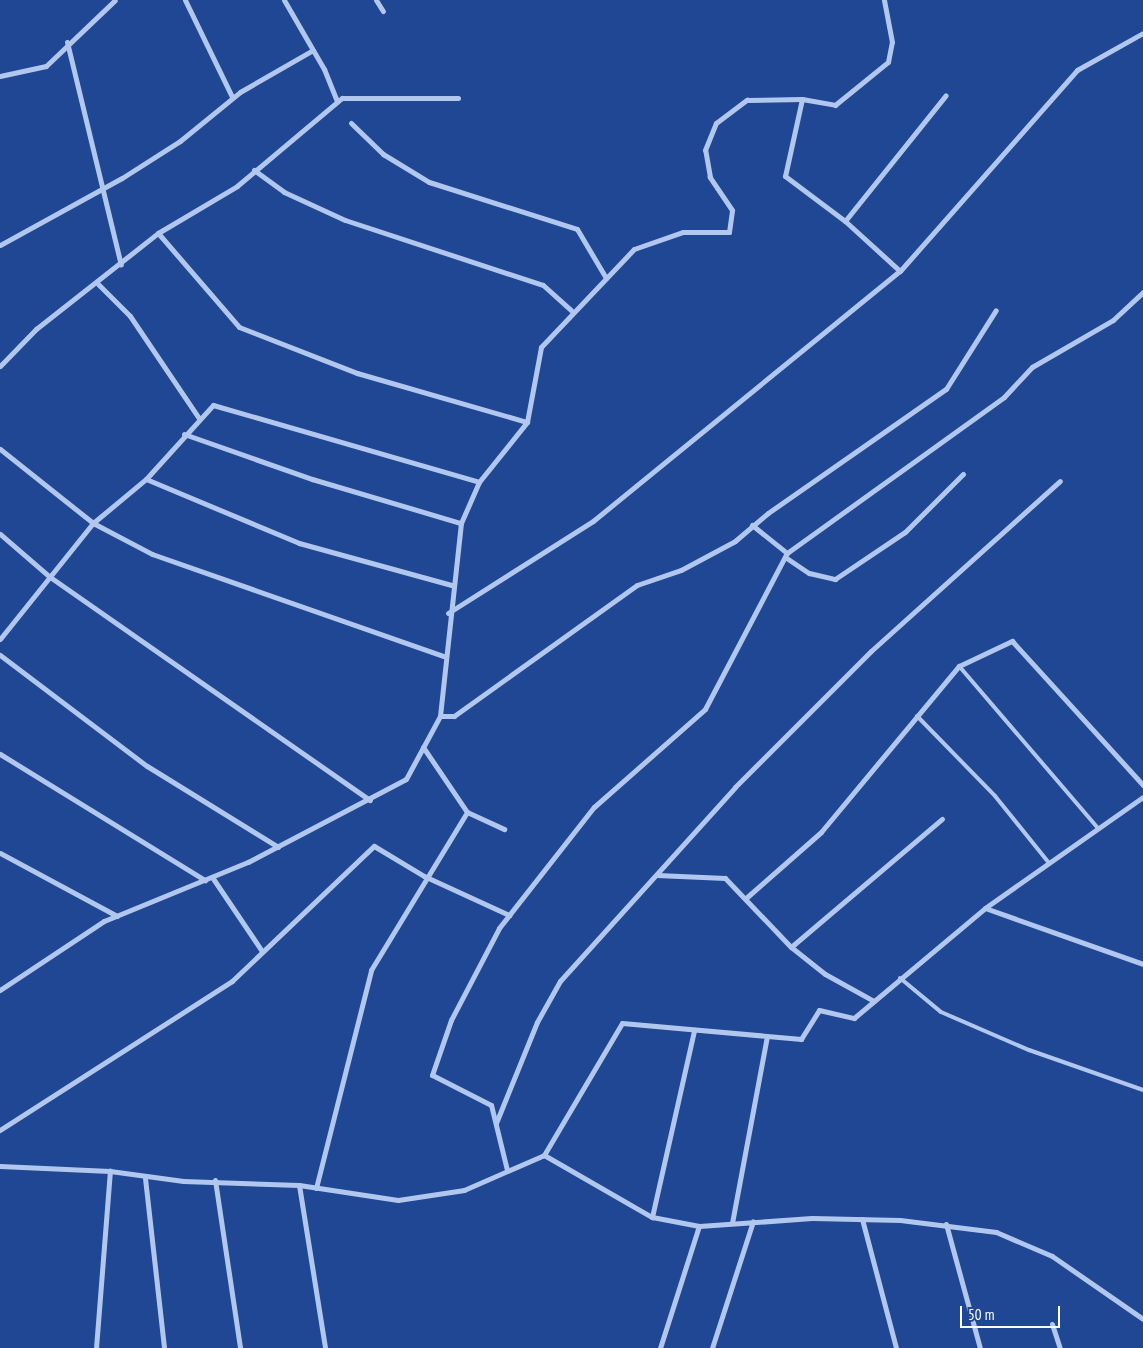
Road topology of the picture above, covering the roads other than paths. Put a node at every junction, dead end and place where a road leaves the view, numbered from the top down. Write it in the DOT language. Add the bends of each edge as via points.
graph roads {
  1 [pos="115,0"];
  2 [pos="185,0"];
  3 [pos="284,0"];
  4 [pos="376,0"];
  5 [pos="884,0"];
  6 [pos="383,11"];
  7 [pos="1143,33"];
  8 [pos="66,42"];
  9 [pos="313,50"];
  10 [pos="0,76"];
  11 [pos="946,95"];
  12 [pos="232,97"];
  13 [pos="458,98"];
  14 [pos="802,99"];
  15 [pos="337,102"];
  16 [pos="350,123"];
  17 [pos="254,170"];
  18 [pos="102,188"];
  19 [pos="845,221"];
  20 [pos="158,233"];
  21 [pos="0,245"];
  22 [pos="121,265"];
  23 [pos="900,271"];
  24 [pos="606,278"];
  25 [pos="98,284"];
  26 [pos="1143,292"];
  27 [pos="571,310"];
  28 [pos="996,310"];
  29 [pos="0,366"];
  30 [pos="198,418"];
  31 [pos="526,422"];
  32 [pos="184,434"];
  33 [pos="0,449"];
  34 [pos="963,474"];
  35 [pos="146,479"];
  36 [pos="1060,481"];
  37 [pos="479,482"];
  38 [pos="93,523"];
  39 [pos="461,523"];
  40 [pos="752,526"];
  41 [pos="0,534"];
  42 [pos="786,555"];
  43 [pos="50,578"];
  44 [pos="452,585"];
  45 [pos="448,613"];
  46 [pos="0,639"];
  47 [pos="0,655"];
  48 [pos="444,656"];
  49 [pos="959,666"];
  50 [pos="440,716"];
  51 [pos="917,716"];
  52 [pos="423,747"];
  53 [pos="0,754"];
  54 [pos="1143,785"];
  55 [pos="1143,797"];
  56 [pos="370,800"];
  57 [pos="468,812"];
  58 [pos="942,818"];
  59 [pos="1098,828"];
  60 [pos="504,829"];
  61 [pos="278,847"];
  62 [pos="0,853"];
  63 [pos="1049,863"];
  64 [pos="657,875"];
  65 [pos="424,876"];
  66 [pos="212,877"];
  67 [pos="205,880"];
  68 [pos="746,898"];
  69 [pos="985,908"];
  70 [pos="509,915"];
  71 [pos="117,916"];
  72 [pos="791,947"];
  73 [pos="262,951"];
  74 [pos="1143,964"];
  75 [pos="900,978"];
  76 [pos="0,990"];
  77 [pos="874,1001"];
  78 [pos="694,1030"];
  79 [pos="767,1036"];
  80 [pos="1143,1090"];
  81 [pos="495,1124"];
  82 [pos="0,1130"];
  83 [pos="544,1155"];
  84 [pos="0,1166"];
  85 [pos="507,1170"];
  86 [pos="110,1171"];
  87 [pos="145,1178"];
  88 [pos="215,1180"];
  89 [pos="299,1185"];
  90 [pos="316,1188"];
  91 [pos="652,1217"];
  92 [pos="862,1219"];
  93 [pos="753,1221"];
  94 [pos="732,1223"];
  95 [pos="946,1224"];
  96 [pos="699,1226"];
  97 [pos="1143,1319"];
  98 [pos="1052,1324"];
  99 [pos="96,1348"];
  100 [pos="164,1348"];
  101 [pos="240,1348"];
  102 [pos="325,1348"];
  103 [pos="660,1348"];
  104 [pos="712,1348"];
  105 [pos="896,1348"];
  106 [pos="980,1348"];
  107 [pos="1060,1348"];
  1 -- 8 [label="street"];
  2 -- 12 [label="street"];
  3 -- 9 [label="street"];
  4 -- 6 [label="street"];
  5 -- 14 [label="street" via="892,42 888,62 835,105"];
  7 -- 23 [label="street" via="1077,70"];
  8 -- 10 [label="street" via="46,66"];
  8 -- 18 [label="street"];
  9 -- 12 [label="street"];
  9 -- 15 [label="street"];
  11 -- 19 [label="street"];
  12 -- 18 [label="street" via="180,142"];
  13 -- 15 [label="street" via="342,98"];
  14 -- 19 [label="street" via="784,176"];
  14 -- 24 [label="street" via="748,100 716,123 705,150 710,177 732,210 729,232 683,232 634,249"];
  15 -- 17 [label="street"];
  16 -- 24 [label="street" via="383,154 429,182 577,229"];
  17 -- 20 [label="street" via="237,186"];
  17 -- 27 [label="street" via="284,192 345,220 543,285"];
  18 -- 21 [label="street"];
  18 -- 22 [label="street"];
  19 -- 23 [label="street"];
  20 -- 22 [label="street"];
  20 -- 31 [label="street" via="239,327 357,373"];
  22 -- 25 [label="street"];
  23 -- 45 [label="street" via="593,521"];
  24 -- 27 [label="street"];
  25 -- 29 [label="street" via="36,329"];
  25 -- 30 [label="street" via="130,316"];
  26 -- 42 [label="street" via="1113,320 1032,367 1004,396"];
  27 -- 31 [label="street" via="540,347"];
  28 -- 40 [label="street" via="946,389"];
  30 -- 32 [label="street"];
  30 -- 37 [label="street" via="213,405"];
  31 -- 37 [label="street"];
  32 -- 35 [label="street"];
  32 -- 39 [label="street" via="312,479"];
  33 -- 38 [label="street"];
  34 -- 42 [label="street" via="905,532 835,579 809,573"];
  35 -- 38 [label="street"];
  35 -- 44 [label="street" via="299,543"];
  36 -- 64 [label="street" via="870,651 735,786"];
  37 -- 39 [label="street"];
  38 -- 43 [label="street"];
  38 -- 48 [label="street" via="152,554"];
  39 -- 44 [label="street"];
  40 -- 42 [label="street"];
  40 -- 50 [label="street" via="708,556 637,585 454,716"];
  41 -- 43 [label="street"];
  42 -- 70 [label="street" via="705,709 594,807"];
  43 -- 46 [label="street"];
  43 -- 56 [label="street"];
  44 -- 45 [label="street"];
  45 -- 48 [label="street"];
  47 -- 61 [label="street" via="148,766"];
  48 -- 50 [label="street"];
  49 -- 51 [label="street"];
  49 -- 54 [label="street" via="1012,641"];
  49 -- 59 [label="lane"];
  50 -- 52 [label="street"];
  51 -- 63 [label="lane" via="995,796"];
  51 -- 68 [label="street" via="821,832"];
  52 -- 56 [label="street" via="406,779"];
  52 -- 57 [label="street"];
  53 -- 67 [label="street"];
  55 -- 59 [label="street"];
  56 -- 61 [label="street"];
  57 -- 60 [label="street"];
  57 -- 65 [label="street"];
  58 -- 72 [label="street"];
  59 -- 63 [label="street"];
  61 -- 66 [label="street"];
  62 -- 71 [label="street"];
  63 -- 69 [label="street"];
  64 -- 68 [label="street" via="724,878"];
  64 -- 81 [label="street" via="560,981 538,1022"];
  65 -- 70 [label="street"];
  65 -- 73 [label="street" via="374,846"];
  65 -- 90 [label="street" via="371,970"];
  66 -- 67 [label="street"];
  66 -- 73 [label="street"];
  67 -- 71 [label="street"];
  68 -- 72 [label="street"];
  69 -- 74 [label="street"];
  69 -- 75 [label="street"];
  70 -- 81 [label="street" via="451,1020 432,1075 492,1105"];
  71 -- 76 [label="street"];
  72 -- 77 [label="street" via="825,974"];
  73 -- 82 [label="street" via="232,981"];
  75 -- 77 [label="street"];
  75 -- 80 [label="lane" via="940,1012"];
  77 -- 79 [label="street" via="854,1018 819,1010 801,1039"];
  78 -- 79 [label="street"];
  78 -- 83 [label="street" via="622,1023"];
  78 -- 91 [label="street"];
  79 -- 94 [label="street"];
  81 -- 85 [label="street"];
  83 -- 85 [label="street"];
  83 -- 91 [label="street"];
  84 -- 86 [label="street"];
  85 -- 90 [label="street" via="464,1190 424,1198 398,1200"];
  86 -- 87 [label="street"];
  86 -- 99 [label="street"];
  87 -- 88 [label="street"];
  87 -- 100 [label="street"];
  88 -- 89 [label="street"];
  88 -- 101 [label="street"];
  89 -- 90 [label="street"];
  89 -- 102 [label="street"];
  91 -- 96 [label="street"];
  92 -- 93 [label="street"];
  92 -- 95 [label="street"];
  92 -- 105 [label="street"];
  93 -- 94 [label="street"];
  93 -- 104 [label="street"];
  94 -- 96 [label="street"];
  95 -- 97 [label="street" via="996,1232 1052,1256"];
  95 -- 106 [label="street"];
  96 -- 103 [label="street"];
  98 -- 107 [label="street"];
}
